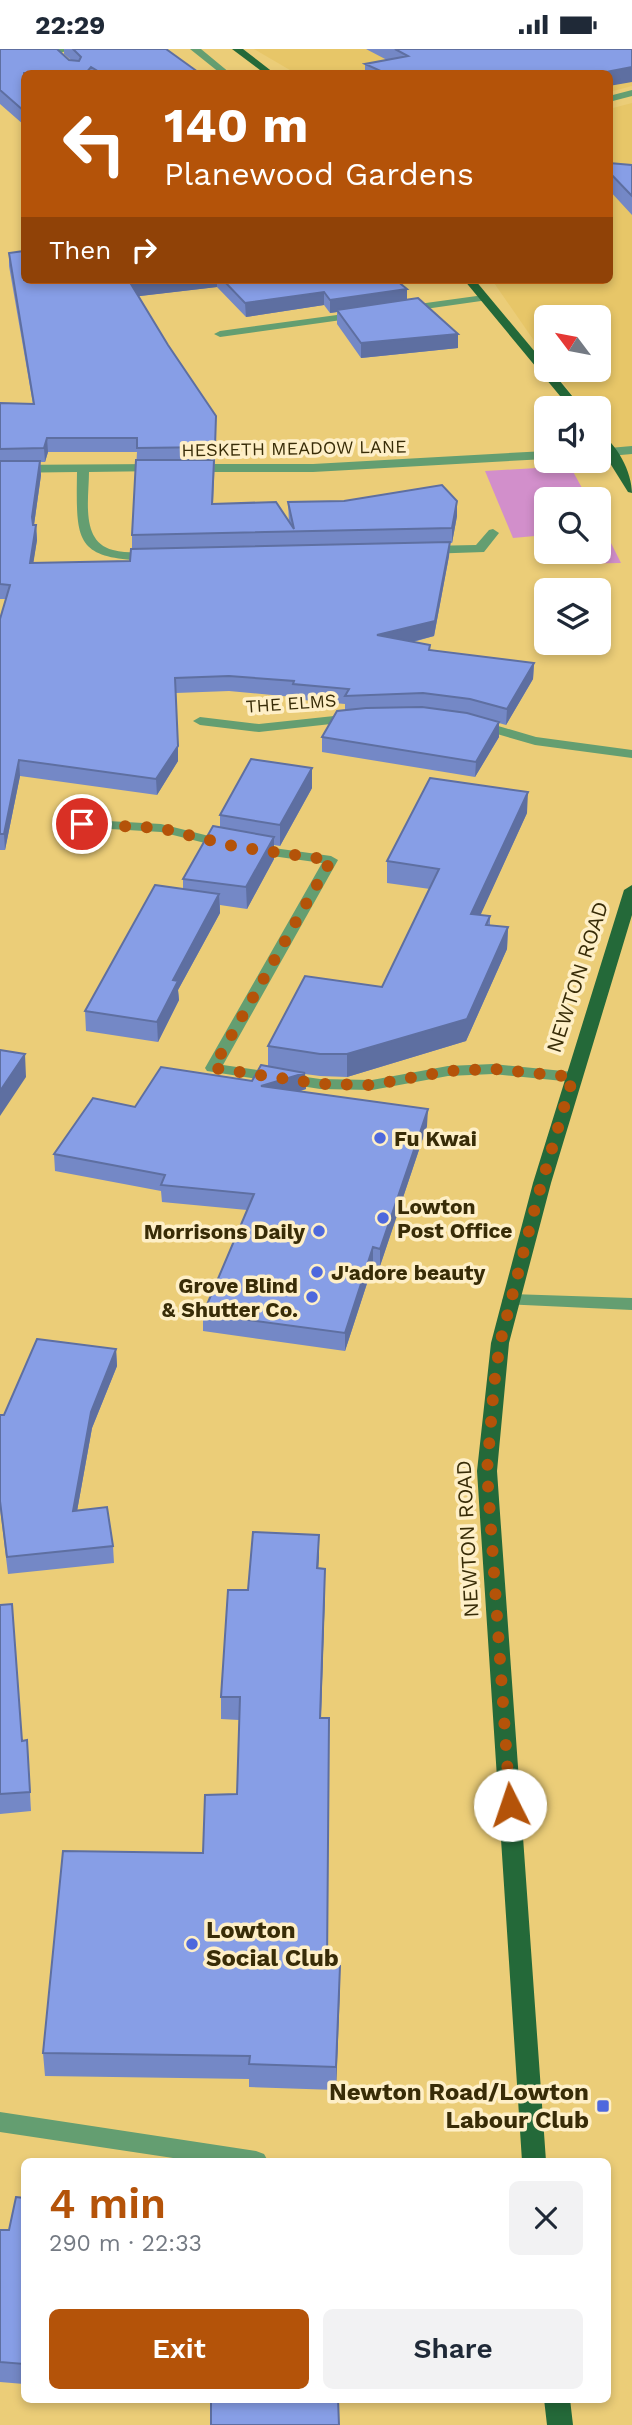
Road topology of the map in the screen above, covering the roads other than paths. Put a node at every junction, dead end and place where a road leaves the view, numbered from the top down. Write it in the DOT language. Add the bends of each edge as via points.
graph roads {
  1 [pos="70,49"];
  2 [pos="195,49"];
  3 [pos="237,49"];
  4 [pos="48,51"];
  5 [pos="72,70"];
  6 [pos="221,70"];
  7 [pos="265,70"];
  8 [pos="632,93"];
  9 [pos="613,98"];
  10 [pos="472,284"];
  11 [pos="484,298"];
  12 [pos="389,311"];
  13 [pos="376,313"];
  14 [pos="220,334"];
  15 [pos="566,396"];
  16 [pos="632,450"];
  17 [pos="611,452"];
  18 [pos="534,456"];
  19 [pos="611,460"];
  20 [pos="164,468"];
  21 [pos="178,468"];
  22 [pos="0,469"];
  23 [pos="83,469"];
  24 [pos="632,489"];
  25 [pos="493,533"];
  26 [pos="411,551"];
  27 [pos="161,557"];
  28 [pos="366,716"];
  29 [pos="200,721"];
  30 [pos="469,721"];
  31 [pos="632,754"];
  32 [pos="85,802"];
  33 [pos="632,890"];
  34 [pos="573,1077"];
  35 [pos="511,1300"];
  36 [pos="632,1304"];
  37 [pos="0,2122"];
  38 [pos="236,2158"];
  39 [pos="534,2158"];
  40 [pos="557,2403"];
  41 [pos="560,2425"];
  1 -- 4 [label="street"];
  2 -- 6 [label="street"];
  3 -- 7 [label="main road"];
  4 -- 5 [label="street"];
  8 -- 9 [label="street"];
  10 -- 11 [label="main road"];
  11 -- 12 [label="street"];
  11 -- 15 [label="main road"];
  13 -- 14 [label="street"];
  16 -- 17 [label="street"];
  18 -- 21 [label="street, HESKETH MEADOW LANE" via="313,468"];
  19 -- 24 [label="main road"];
  20 -- 23 [label="street, HESKETH MEADOW LANE"];
  22 -- 23 [label="street, HESKETH MEADOW LANE"];
  23 -- 27 [label="street" via="84,535 94,549 119,557"];
  25 -- 26 [label="street" via="485,554"];
  28 -- 29 [label="street, THE ELMS" via="259,728"];
  30 -- 31 [label="street" via="535,741"];
  32 -- 34 [label="street" via="82,824 160,828 237,847 331,860 213,1068 320,1084 372,1085 448,1071 493,1069"];
  33 -- 34 [label="main road, NEWTON ROAD"];
  34 -- 35 [label="main road, NEWTON ROAD"];
  35 -- 36 [label="street"];
  35 -- 39 [label="main road, NEWTON ROAD" via="494,1385 487,1471"];
  37 -- 38 [label="street"];
  40 -- 41 [label="main road"];
}
